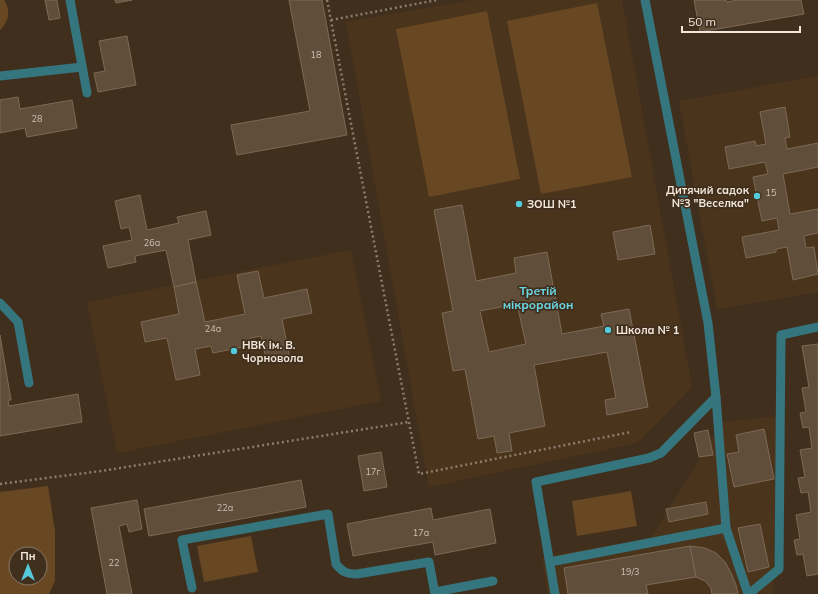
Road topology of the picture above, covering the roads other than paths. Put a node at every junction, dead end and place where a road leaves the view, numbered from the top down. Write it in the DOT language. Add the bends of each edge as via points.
graph roads {
  1 [pos="70,0"];
  2 [pos="646,0"];
  3 [pos="82,67"];
  4 [pos="0,76"];
  5 [pos="87,93"];
  6 [pos="0,302"];
  7 [pos="818,327"];
  8 [pos="29,383"];
  9 [pos="716,397"];
  10 [pos="726,528"];
  11 [pos="550,562"];
  12 [pos="493,581"];
  13 [pos="192,588"];
  14 [pos="435,593"];
  15 [pos="555,594"];
  16 [pos="748,594"];
  1 -- 3 [label="lane"];
  2 -- 9 [label="lane" via="708,323"];
  3 -- 4 [label="lane"];
  3 -- 5 [label="lane"];
  6 -- 8 [label="lane" via="18,322"];
  7 -- 16 [label="lane" via="781,335 779,568"];
  9 -- 10 [label="lane"];
  9 -- 11 [label="lane" via="661,453 649,458 536,482"];
  10 -- 11 [label="lane"];
  10 -- 16 [label="lane"];
  11 -- 15 [label="lane"];
  12 -- 14 [label="lane"];
  13 -- 14 [label="lane" via="182,540 328,514 336,564 341,570 348,574 357,574 429,562"];
}
